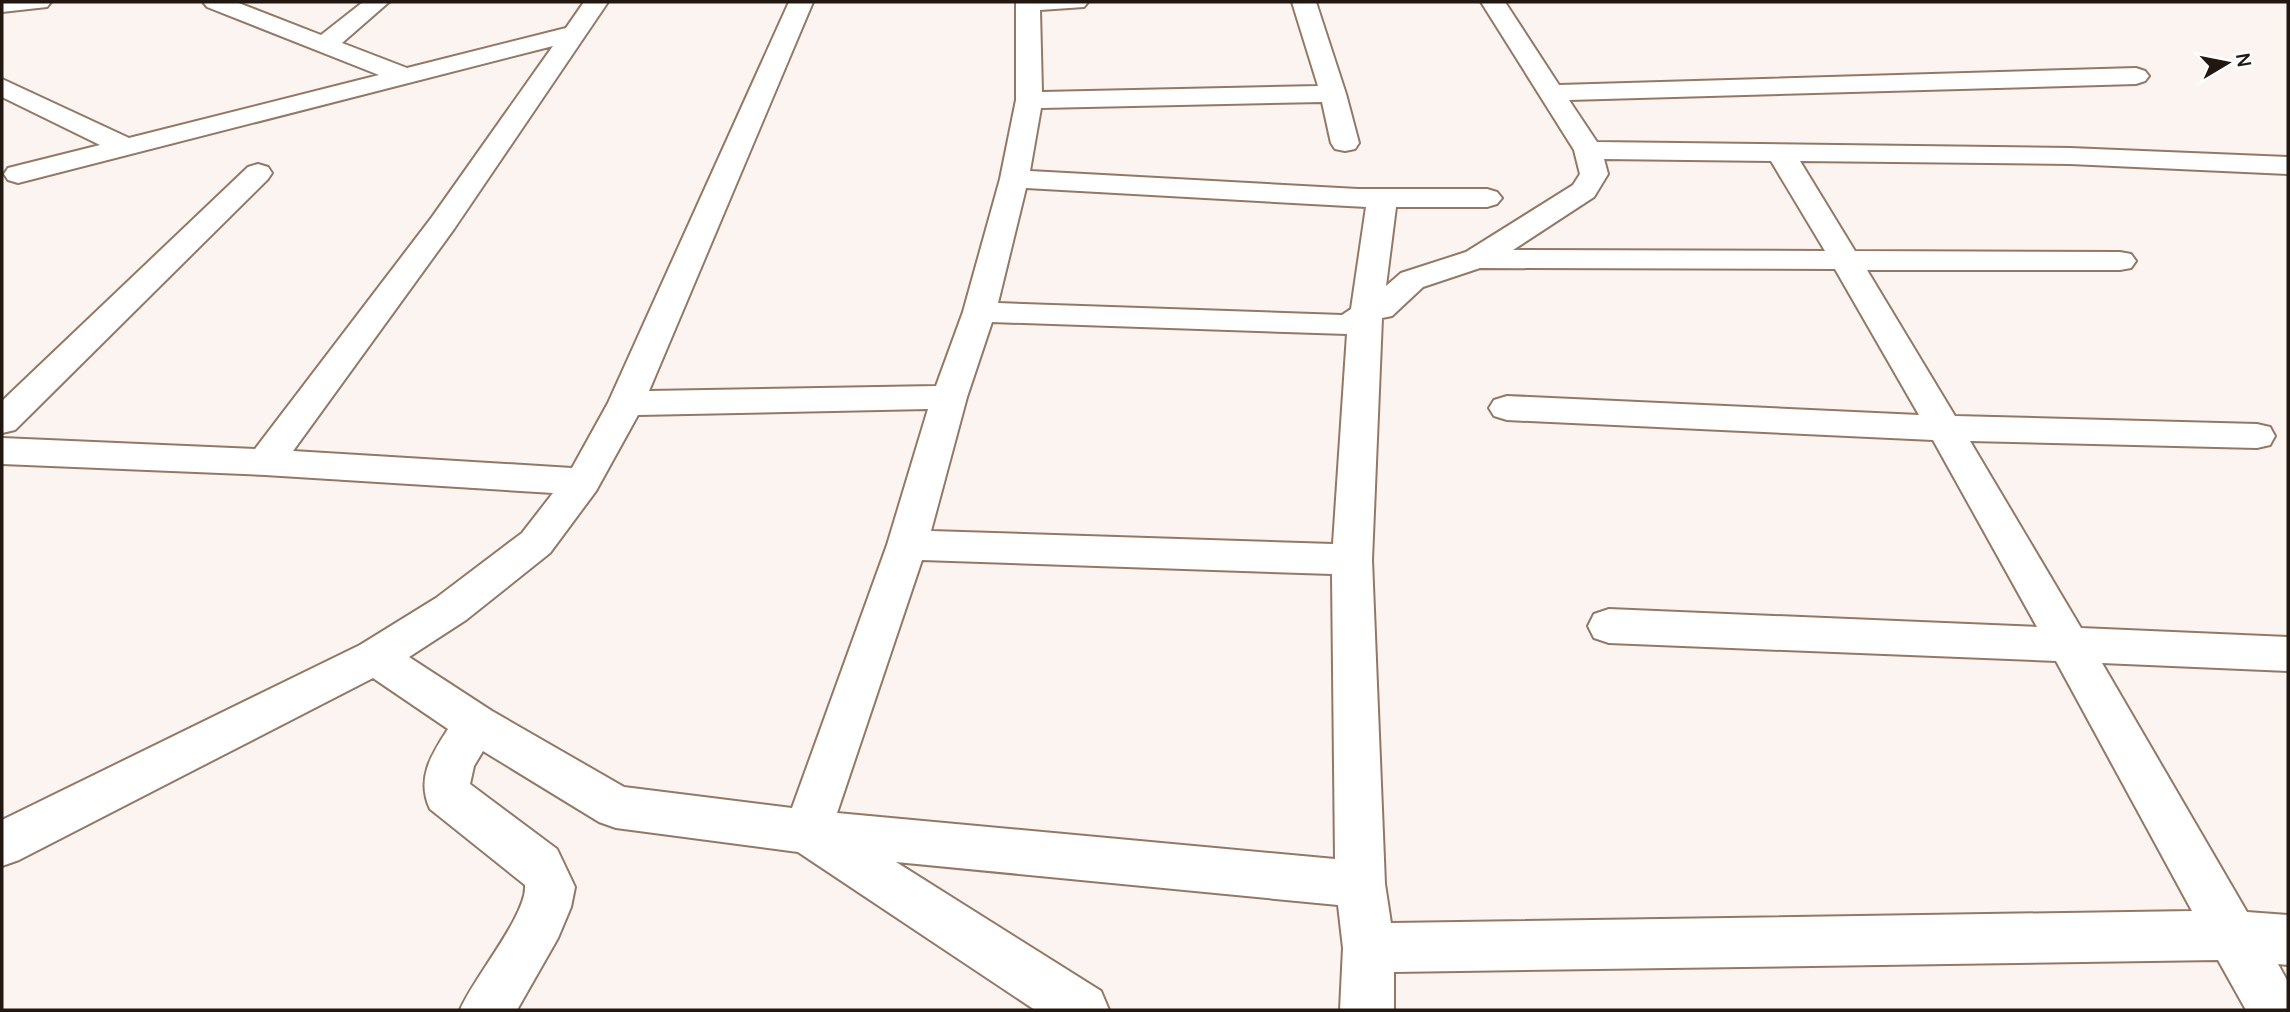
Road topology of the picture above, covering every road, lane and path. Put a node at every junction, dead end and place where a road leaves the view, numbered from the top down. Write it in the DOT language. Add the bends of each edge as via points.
graph roads {
  1 [pos="39,2"];
  2 [pos="215,2"];
  3 [pos="377,2"];
  4 [pos="596,2"];
  5 [pos="801,2"];
  6 [pos="1028,2"];
  7 [pos="1076,2"];
  8 [pos="1304,2"];
  9 [pos="1493,2"];
  10 [pos="2,5"];
  11 [pos="575,33"];
  12 [pos="324,45"];
  13 [pos="405,76"];
  14 [pos="2136,76"];
  15 [pos="2,87"];
  16 [pos="1550,93"];
  17 [pos="1333,94"];
  18 [pos="1029,100"];
  19 [pos="1345,143"];
  20 [pos="126,147"];
  21 [pos="1588,150"];
  22 [pos="1780,152"];
  23 [pos="2288,165"];
  24 [pos="258,173"];
  25 [pos="19,174"];
  26 [pos="1014,179"];
  27 [pos="1382,197"];
  28 [pos="1487,198"];
  29 [pos="1477,259"];
  30 [pos="1846,259"];
  31 [pos="2120,261"];
  32 [pos="979,312"];
  33 [pos="1367,312"];
  34 [pos="949,397"];
  35 [pos="626,403"];
  36 [pos="1507,408"];
  37 [pos="2,421"];
  38 [pos="1943,428"];
  39 [pos="2257,436"];
  40 [pos="2,451"];
  41 [pos="265,462"];
  42 [pos="583,482"];
  43 [pos="907,545"];
  44 [pos="1352,560"];
  45 [pos="1609,626"];
  46 [pos="2068,643"];
  47 [pos="2288,654"];
  48 [pos="375,657"];
  49 [pos="476,724"];
  50 [pos="807,832"];
  51 [pos="2,844"];
  52 [pos="1360,884"];
  53 [pos="2232,935"];
  54 [pos="2288,940"];
  55 [pos="1369,948"];
  56 [pos="487,1010"];
  57 [pos="1082,1010"];
  58 [pos="1367,1010"];
  59 [pos="2275,1010"];
  1 -- 10 [label="street"];
  2 -- 12 [label="street"];
  3 -- 12 [label="street"];
  4 -- 11 [label="street"];
  5 -- 35 [label="street"];
  6 -- 7 [label="street"];
  6 -- 18 [label="street"];
  8 -- 17 [label="street"];
  9 -- 16 [label="street"];
  11 -- 13 [label="street"];
  11 -- 41 [label="street" via="443,223"];
  12 -- 13 [label="street"];
  13 -- 20 [label="street"];
  14 -- 16 [label="street"];
  15 -- 20 [label="street"];
  16 -- 21 [label="street"];
  17 -- 18 [label="street"];
  17 -- 19 [label="street"];
  18 -- 26 [label="street"];
  20 -- 25 [label="street"];
  21 -- 22 [label="street"];
  21 -- 29 [label="street" via="1594,174 1584,191"];
  22 -- 23 [label="street"];
  22 -- 30 [label="street"];
  24 -- 37 [label="street"];
  26 -- 27 [label="street"];
  26 -- 32 [label="street"];
  27 -- 28 [label="street"];
  27 -- 33 [label="street"];
  29 -- 30 [label="street"];
  29 -- 33 [label="street" via="1412,280 1380,309"];
  30 -- 31 [label="street"];
  30 -- 38 [label="street"];
  32 -- 33 [label="street" via="1343,325"];
  32 -- 34 [label="street"];
  33 -- 44 [label="street"];
  34 -- 35 [label="street"];
  34 -- 43 [label="street"];
  35 -- 42 [label="street"];
  36 -- 38 [label="street"];
  38 -- 39 [label="street"];
  38 -- 46 [label="street"];
  40 -- 41 [label="street"];
  41 -- 42 [label="street"];
  42 -- 48 [label="street" via="536,543 451,610"];
  43 -- 44 [label="street"];
  43 -- 50 [label="street"];
  44 -- 52 [label="street"];
  45 -- 46 [label="street"];
  46 -- 47 [label="street"];
  46 -- 53 [label="street"];
  48 -- 49 [label="street"];
  48 -- 51 [label="street"];
  49 -- 50 [label="street" via="616,807"];
  49 -- 56 [label="street" via="450,766 447,794 540,865 549,879 550,894"];
  50 -- 52 [label="street"];
  50 -- 57 [label="street"];
  52 -- 55 [label="street"];
  53 -- 54 [label="street"];
  53 -- 55 [label="street"];
  53 -- 59 [label="street"];
  55 -- 58 [label="street"];
}
